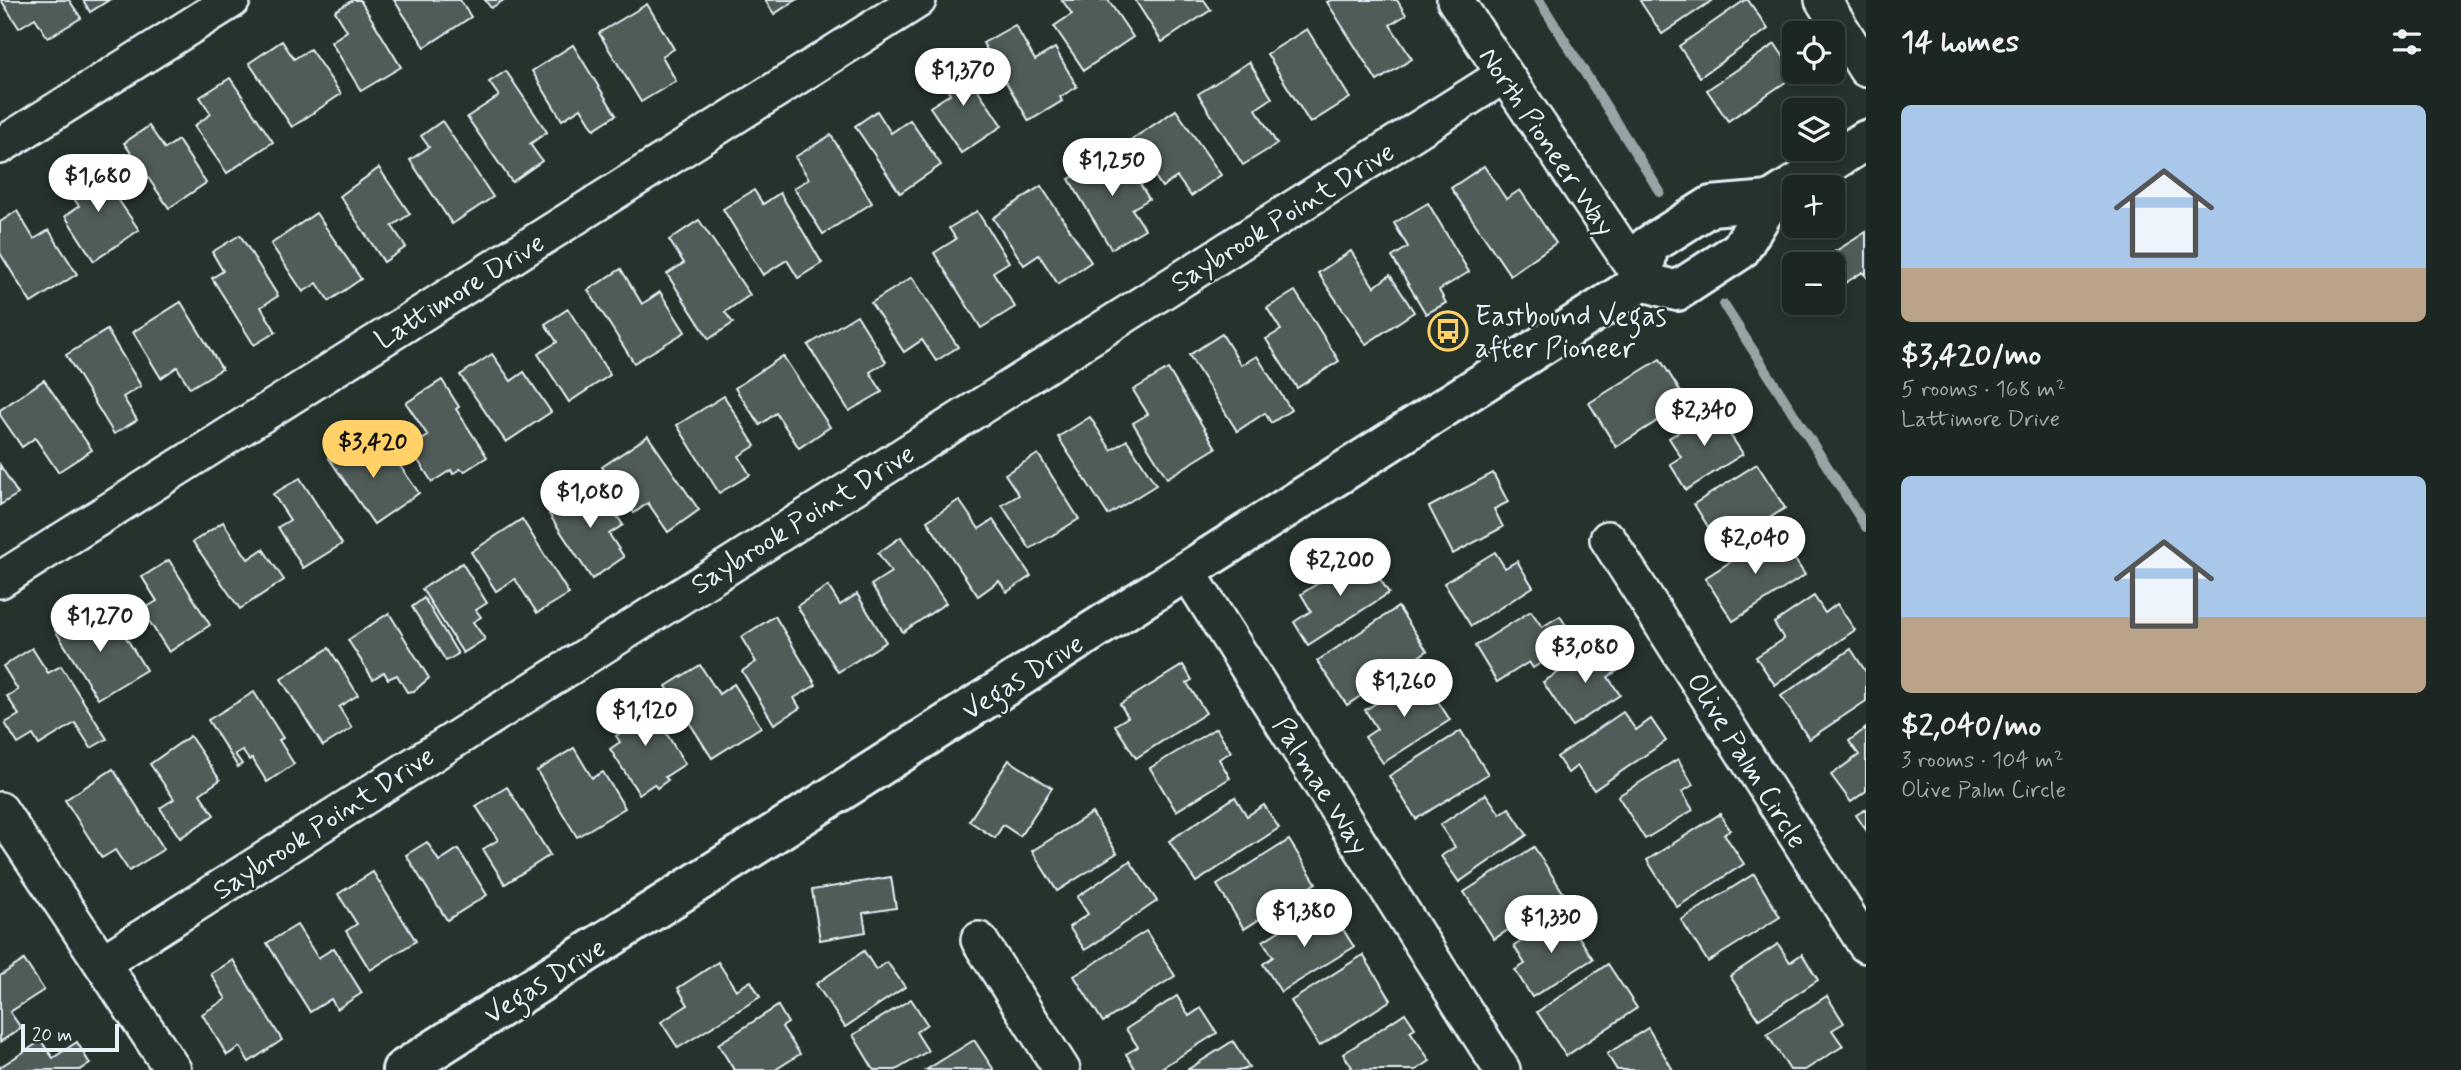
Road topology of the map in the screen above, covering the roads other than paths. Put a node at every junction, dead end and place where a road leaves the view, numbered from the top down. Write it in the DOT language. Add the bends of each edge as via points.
graph roads {
  1 [pos="232,0"];
  2 [pos="918,0"];
  3 [pos="1455,0"];
  4 [pos="1823,0"];
  5 [pos="1866,69"];
  6 [pos="1504,75"];
  7 [pos="1866,140"];
  8 [pos="0,146"];
  9 [pos="1770,201"];
  10 [pos="1643,281"];
  11 [pos="1608,539"];
  12 [pos="1187,571"];
  13 [pos="0,580"];
  14 [pos="0,810"];
  15 [pos="979,940"];
  16 [pos="1866,945"];
  17 [pos="102,963"];
  18 [pos="173,1070"];
  19 [pos="402,1070"];
  20 [pos="1062,1070"];
  21 [pos="1502,1070"];
  1 -- 8 [label="street"];
  2 -- 13 [label="street, Lattimore Drive"];
  3 -- 6 [label="street, North Pioneer Way"];
  4 -- 5 [label="street"];
  6 -- 10 [label="street, North Pioneer Way"];
  6 -- 17 [label="street, Saybrook Point Drive"];
  7 -- 9 [label="main road"];
  9 -- 10 [label="main road" via="1740,250 1677,291"];
  9 -- 10 [label="main road" via="1711,206 1648,247"];
  10 -- 12 [label="main road, Vegas Drive"];
  11 -- 16 [label="street, Olive Palm Circle"];
  12 -- 19 [label="main road, Vegas Drive"];
  12 -- 21 [label="street, Palmae Way"];
  14 -- 17 [label="street"];
  15 -- 20 [label="street"];
  17 -- 18 [label="street"];
}
